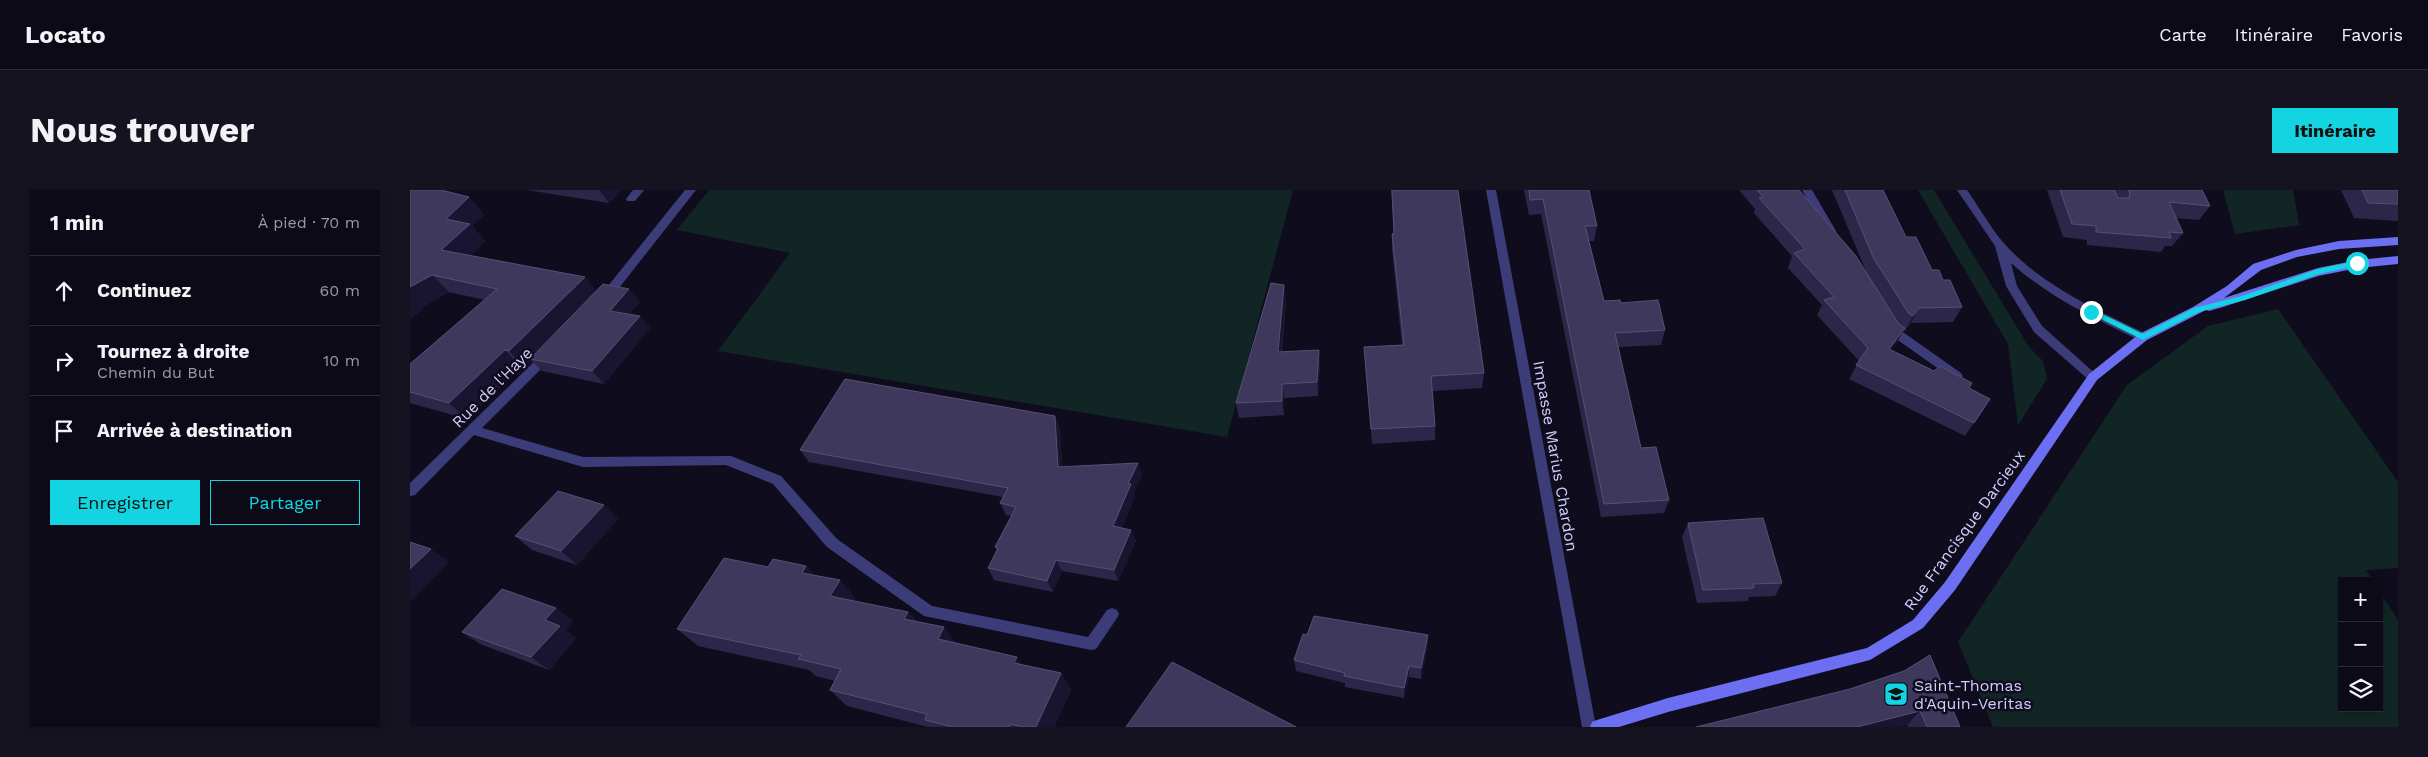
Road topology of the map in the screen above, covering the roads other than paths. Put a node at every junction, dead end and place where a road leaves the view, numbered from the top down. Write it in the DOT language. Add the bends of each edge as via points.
graph roads {
  1 [pos="639,190"];
  2 [pos="691,190"];
  3 [pos="1491,190"];
  4 [pos="1807,190"];
  5 [pos="1962,190"];
  6 [pos="631,199"];
  7 [pos="1838,241"];
  8 [pos="2398,241"];
  9 [pos="1999,244"];
  10 [pos="2398,260"];
  11 [pos="599,306"];
  12 [pos="2197,310"];
  13 [pos="1886,316"];
  14 [pos="2143,337"];
  15 [pos="556,347"];
  16 [pos="1957,376"];
  17 [pos="2093,377"];
  18 [pos="472,430"];
  19 [pos="410,491"];
  20 [pos="1112,614"];
  21 [pos="1589,727"];
  22 [pos="1596,727"];
  1 -- 6 [label="street"];
  2 -- 11 [label="street"];
  3 -- 21 [label="street, Impasse Marius Chardon"];
  4 -- 7 [label="street"];
  5 -- 9 [label="street"];
  8 -- 12 [label="street, Rue Francisque Darcieux" via="2340,245 2296,254 2257,267 2231,289"];
  9 -- 14 [label="street" via="2051,290"];
  9 -- 17 [label="street" via="2012,286 2038,329"];
  10 -- 12 [label="street, Rue Francisque Darcieux" via="2357,263 2318,272"];
  12 -- 14 [label="street, Rue Francisque Darcieux"];
  13 -- 16 [label="street" via="1896,333"];
  14 -- 17 [label="street, Rue Francisque Darcieux"];
  15 -- 18 [label="street, Rue de l'Haye"];
  17 -- 22 [label="street, Rue Francisque Darcieux" via="1950,586 1918,624 1870,654 1668,705"];
  18 -- 19 [label="street, Rue de l'Haye"];
  18 -- 20 [label="street" via="583,462 727,460 777,480 832,543 929,612 1091,644"];
}
